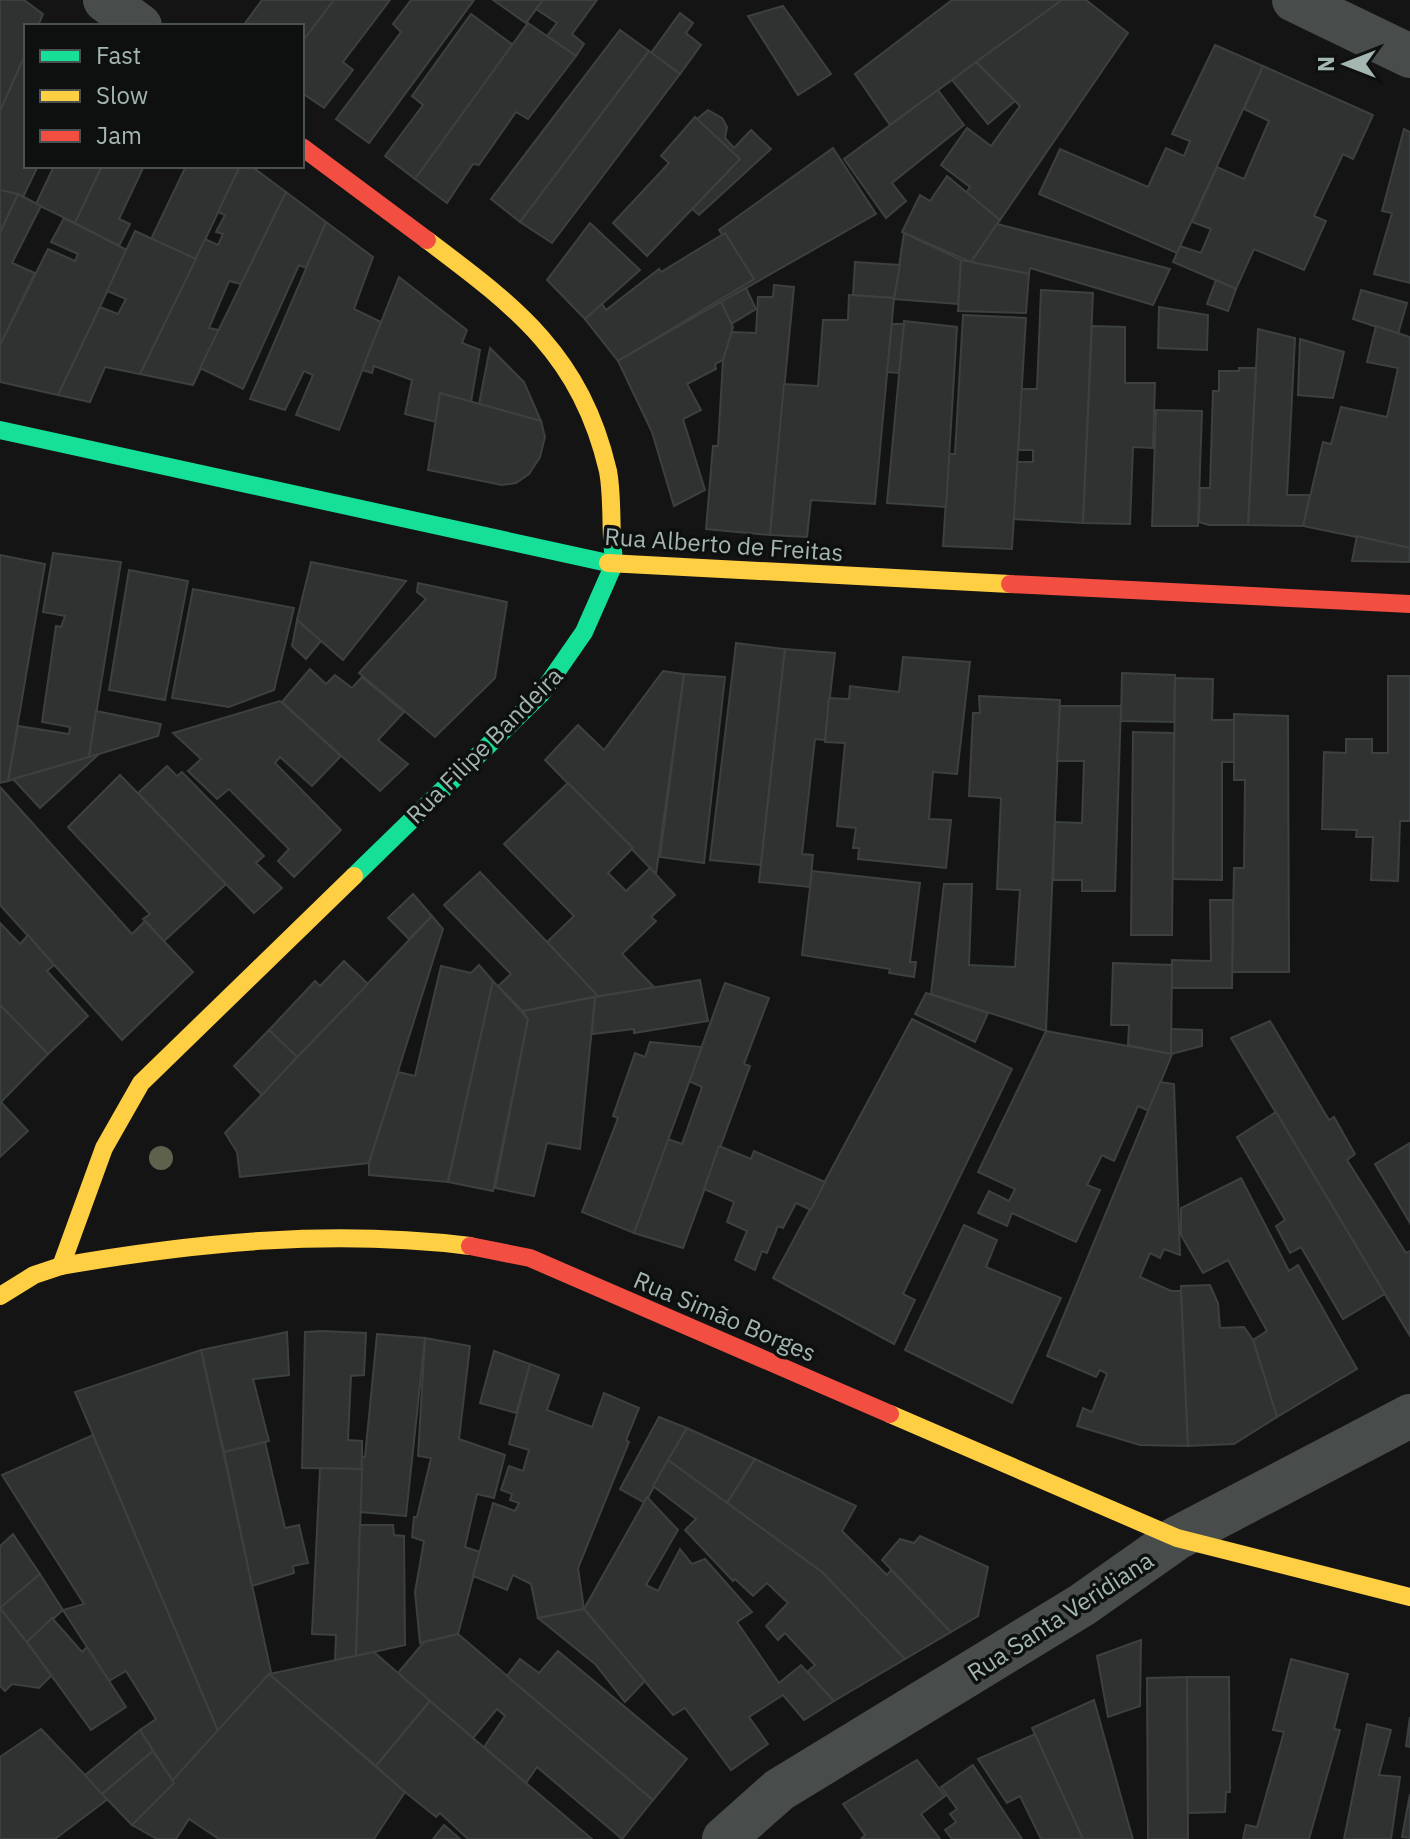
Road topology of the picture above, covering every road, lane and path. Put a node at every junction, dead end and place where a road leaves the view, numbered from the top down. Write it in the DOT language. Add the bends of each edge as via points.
graph roads {
  1 [pos="105,0"];
  2 [pos="1294,0"];
  3 [pos="137,24"];
  4 [pos="1410,56"];
  5 [pos="304,148"];
  6 [pos="0,430"];
  7 [pos="614,564"];
  8 [pos="1410,604"];
  9 [pos="61,1266"];
  10 [pos="0,1296"];
  11 [pos="1410,1416"];
  12 [pos="1177,1538"];
  13 [pos="1410,1597"];
  14 [pos="724,1839"];
  1 -- 3 [label="street"];
  2 -- 4 [label="street"];
  5 -- 7 [label="street, Rua Filipe Bandeira" via="508,301 557,353 581,393 608,472"];
  6 -- 7 [label="street, Rua Alberto de Freitas"];
  7 -- 8 [label="street, Rua Alberto de Freitas"];
  7 -- 9 [label="street, Rua Filipe Bandeira" via="584,632 541,694 141,1083 94,1170"];
  9 -- 10 [label="street, Rua Simão Borges"];
  9 -- 12 [label="street, Rua Simão Borges" via="293,1235 394,1237 485,1247 530,1258"];
  11 -- 12 [label="street, Rua Santa Veridiana"];
  12 -- 13 [label="street, Rua Simão Borges"];
  12 -- 14 [label="street, Rua Santa Veridiana" via="1082,1605 779,1790"];
}
